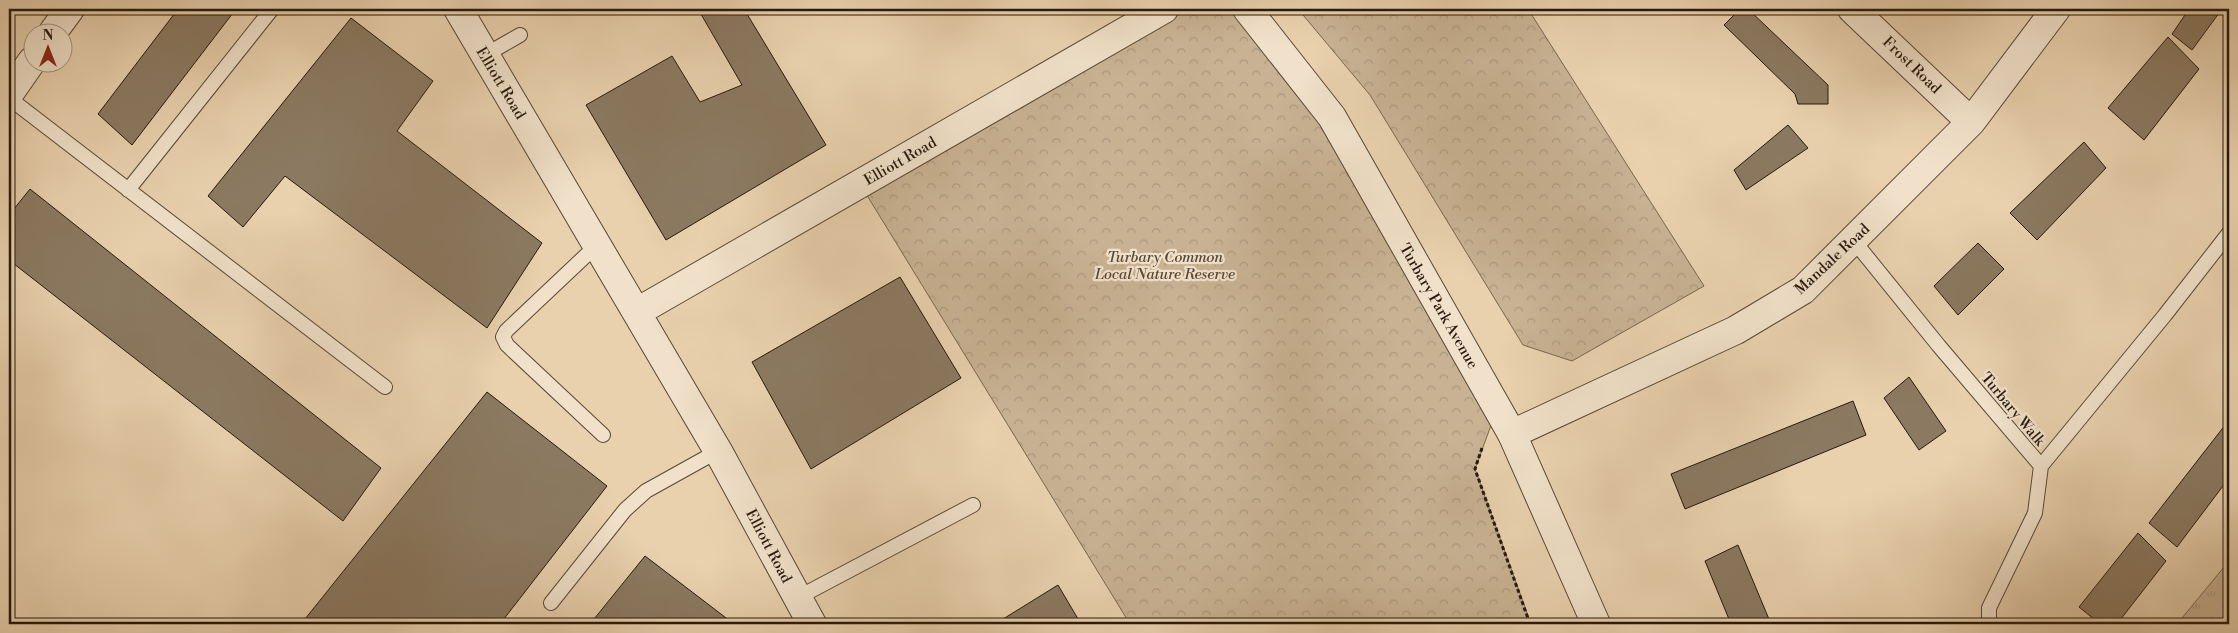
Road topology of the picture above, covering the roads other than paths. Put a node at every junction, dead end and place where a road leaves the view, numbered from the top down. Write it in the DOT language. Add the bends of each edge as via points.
graph roads {
  1 [pos="70,9"];
  2 [pos="272,9"];
  3 [pos="458,9"];
  4 [pos="1164,9"];
  5 [pos="1247,9"];
  6 [pos="1852,9"];
  7 [pos="2056,9"];
  8 [pos="60,22"];
  9 [pos="520,35"];
  10 [pos="485,55"];
  11 [pos="25,72"];
  12 [pos="9,96"];
  13 [pos="1971,122"];
  14 [pos="128,190"];
  15 [pos="2229,234"];
  16 [pos="1854,241"];
  17 [pos="597,245"];
  18 [pos="636,312"];
  19 [pos="384,387"];
  20 [pos="1512,434"];
  21 [pos="602,435"];
  22 [pos="718,451"];
  23 [pos="2041,466"];
  24 [pos="973,505"];
  25 [pos="797,598"];
  26 [pos="550,603"];
  27 [pos="812,624"];
  28 [pos="1596,624"];
  29 [pos="1988,624"];
  1 -- 8 [label="street"];
  2 -- 14 [label="lane"];
  3 -- 10 [label="street, Elliott Road"];
  4 -- 18 [label="street, Elliott Road"];
  5 -- 20 [label="street, Turbary Park Avenue" via="1332,117"];
  6 -- 13 [label="street, Frost Road"];
  7 -- 13 [label="street, Mandale Road"];
  9 -- 10 [label="lane"];
  10 -- 17 [label="street, Elliott Road"];
  11 -- 12 [label="street"];
  12 -- 14 [label="lane"];
  13 -- 16 [label="street, Mandale Road"];
  14 -- 19 [label="lane"];
  15 -- 23 [label="lane"];
  16 -- 20 [label="street, Mandale Road" via="1803,290 1736,330"];
  16 -- 23 [label="lane, Turbary Walk"];
  17 -- 18 [label="street, Elliott Road"];
  17 -- 21 [label="lane" via="506,331 504,338 506,345"];
  18 -- 22 [label="street, Elliott Road"];
  20 -- 28 [label="street, Turbary Park Avenue"];
  22 -- 25 [label="street, Elliott Road"];
  22 -- 26 [label="lane" via="646,491 625,510"];
  23 -- 29 [label="lane, Turbary Walk" via="2035,514 1989,608"];
  24 -- 25 [label="lane"];
  25 -- 27 [label="street, Elliott Road"];
}
